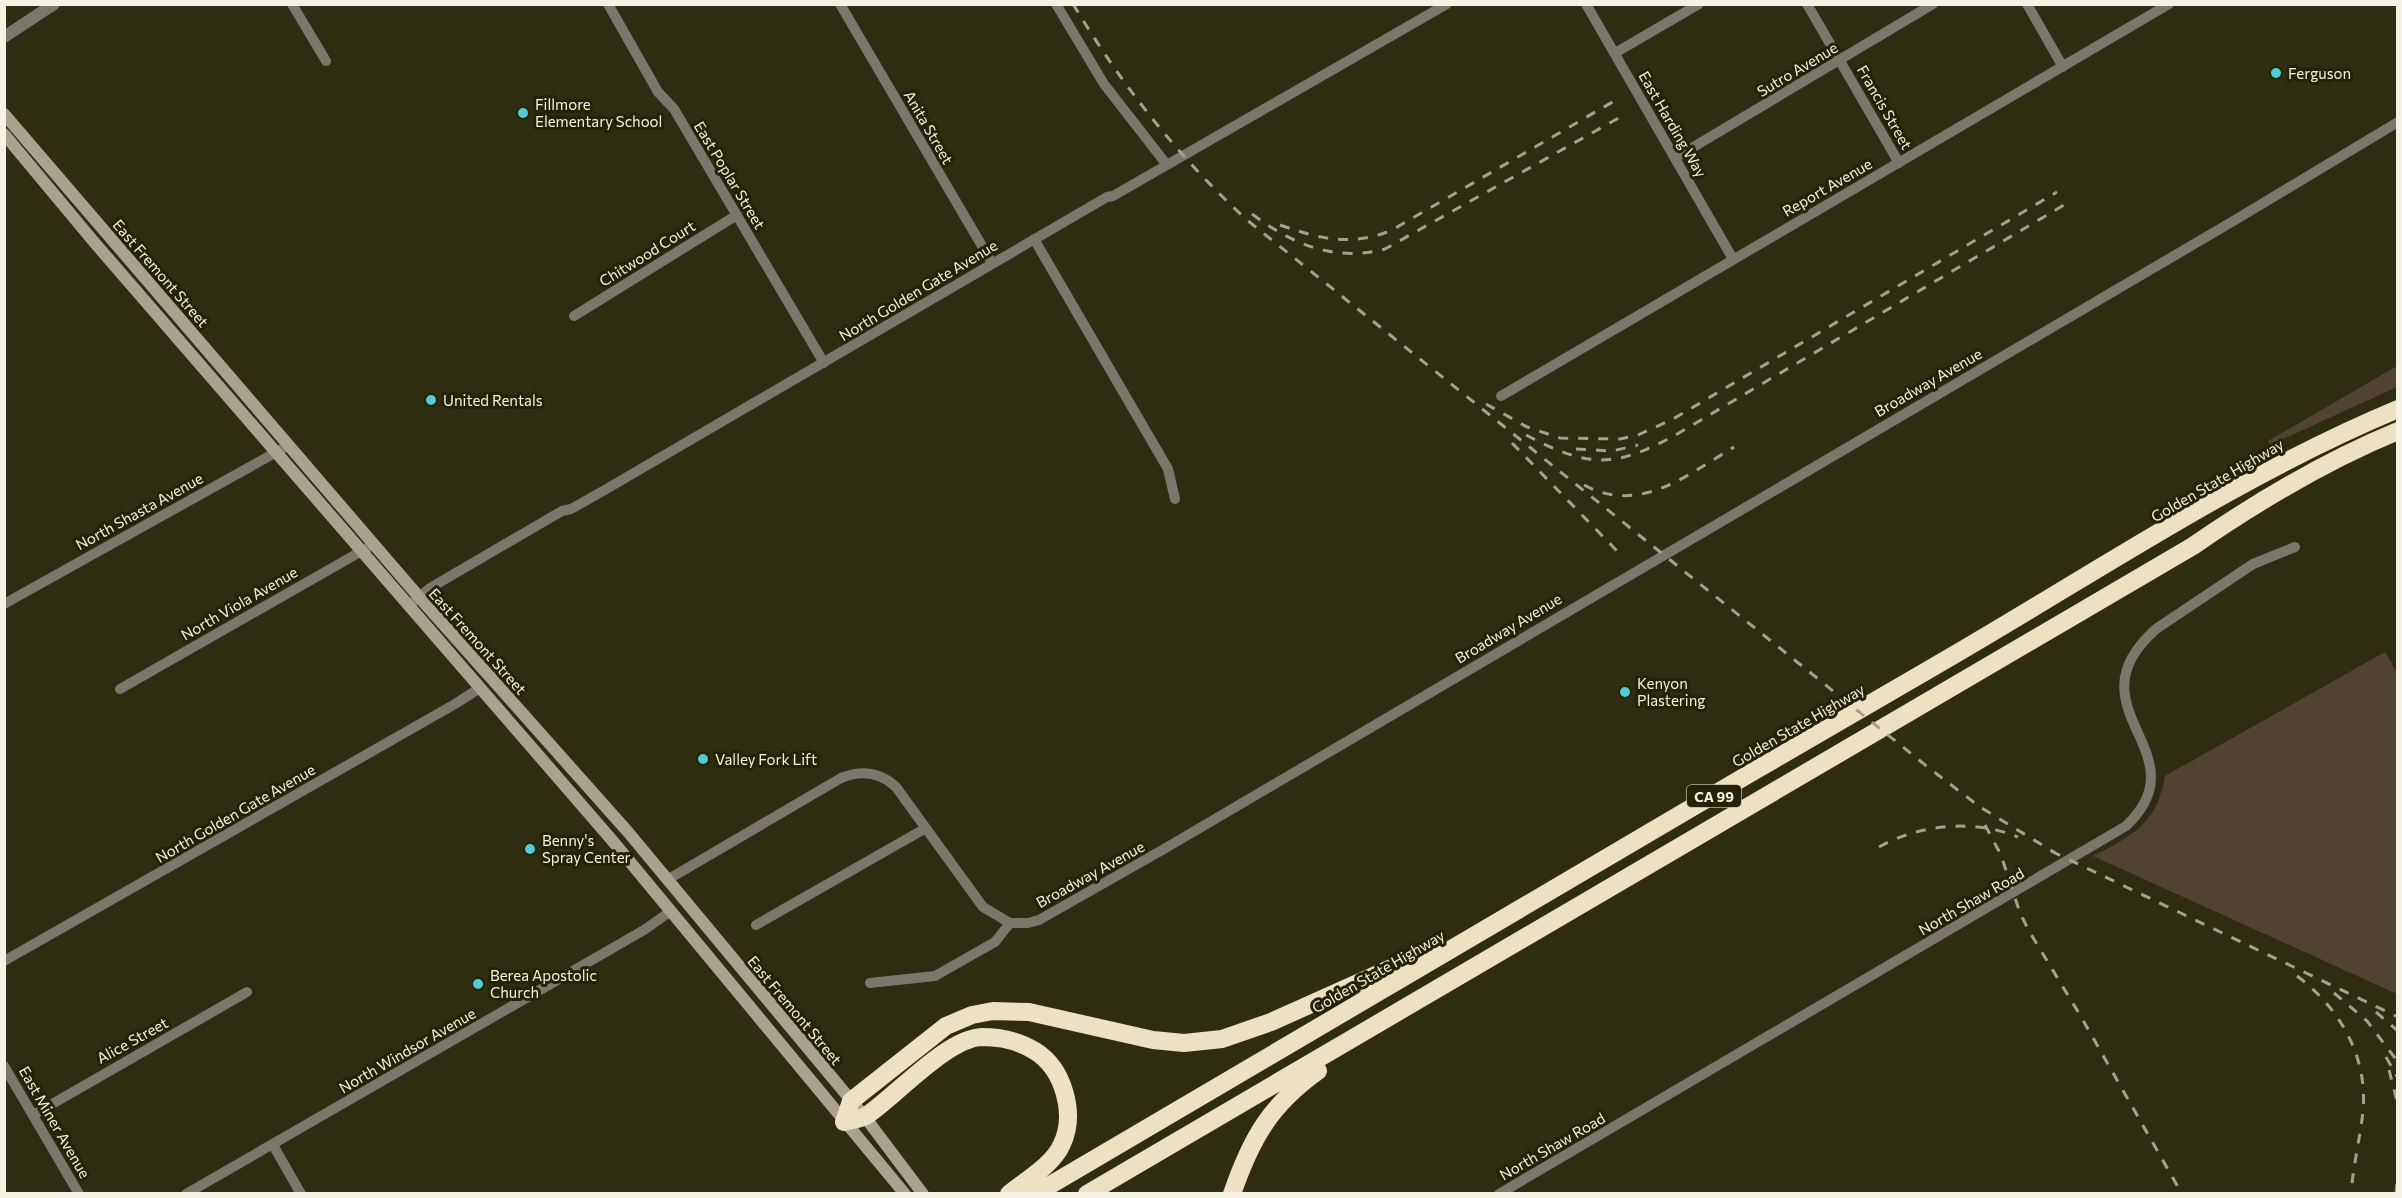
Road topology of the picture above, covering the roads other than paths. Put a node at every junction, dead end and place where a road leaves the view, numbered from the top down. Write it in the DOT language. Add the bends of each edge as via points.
graph roads {
  1 [pos="54,4"];
  2 [pos="292,4"];
  3 [pos="608,4"];
  4 [pos="840,4"];
  5 [pos="1056,4"];
  6 [pos="1447,4"];
  7 [pos="1586,4"];
  8 [pos="1699,4"];
  9 [pos="1807,4"];
  10 [pos="1932,4"];
  11 [pos="2027,4"];
  12 [pos="2169,4"];
  13 [pos="4,37"];
  14 [pos="1615,53"];
  15 [pos="1840,60"];
  16 [pos="326,61"];
  17 [pos="2063,67"];
  18 [pos="4,114"];
  19 [pos="2397,122"];
  20 [pos="4,134"];
  21 [pos="1675,158"];
  22 [pos="1899,163"];
  23 [pos="1167,165"];
  24 [pos="737,215"];
  25 [pos="1034,239"];
  26 [pos="1733,259"];
  27 [pos="992,263"];
  28 [pos="574,316"];
  29 [pos="824,363"];
  30 [pos="1501,396"];
  31 [pos="2397,409"];
  32 [pos="2397,431"];
  33 [pos="289,445"];
  34 [pos="277,452"];
  35 [pos="1175,499"];
  36 [pos="374,544"];
  37 [pos="2295,547"];
  38 [pos="361,552"];
  39 [pos="419,597"];
  40 [pos="4,604"];
  41 [pos="408,605"];
  42 [pos="480,688"];
  43 [pos="120,689"];
  44 [pos="926,828"];
  45 [pos="667,880"];
  46 [pos="685,900"];
  47 [pos="671,911"];
  48 [pos="1505,918"];
  49 [pos="1010,923"];
  50 [pos="756,925"];
  51 [pos="4,961"];
  52 [pos="870,983"];
  53 [pos="247,992"];
  54 [pos="1430,993"];
  55 [pos="4,1066"];
  56 [pos="851,1101"];
  57 [pos="33,1115"];
  58 [pos="865,1117"];
  59 [pos="844,1122"];
  60 [pos="273,1145"];
  61 [pos="79,1194"];
  62 [pos="186,1194"];
  63 [pos="301,1194"];
  64 [pos="905,1194"];
  65 [pos="923,1194"];
  66 [pos="1009,1194"];
  67 [pos="1035,1194"];
  68 [pos="1088,1194"];
  69 [pos="1232,1194"];
  70 [pos="1499,1194"];
  1 -- 13 [label="street"];
  2 -- 16 [label="street"];
  3 -- 24 [label="street, East Poplar Street" via="658,92 674,109"];
  4 -- 27 [label="street, Anita Street"];
  5 -- 23 [label="street" via="1104,84"];
  6 -- 23 [label="street, North Golden Gate Avenue"];
  7 -- 14 [label="street, East Harding Way"];
  8 -- 14 [label="street"];
  9 -- 15 [label="street, Francis Street"];
  10 -- 15 [label="street, Sutro Avenue"];
  11 -- 17 [label="street"];
  12 -- 17 [label="street, Report Avenue"];
  14 -- 21 [label="street, East Harding Way"];
  15 -- 21 [label="street, Sutro Avenue"];
  15 -- 22 [label="street, Francis Street"];
  17 -- 22 [label="street, Report Avenue"];
  18 -- 33 [label="main road, East Fremont Street"];
  19 -- 49 [label="street, Broadway Avenue" via="1155,855 1039,920"];
  20 -- 34 [label="main road, East Fremont Street"];
  21 -- 26 [label="street, East Harding Way"];
  22 -- 26 [label="street, Report Avenue"];
  23 -- 25 [label="street, North Golden Gate Avenue"];
  24 -- 28 [label="street, Chitwood Court"];
  24 -- 29 [label="street, East Poplar Street"];
  25 -- 27 [label="street, North Golden Gate Avenue"];
  25 -- 35 [label="street" via="1168,469"];
  26 -- 30 [label="street, Report Avenue"];
  27 -- 29 [label="street, North Golden Gate Avenue"];
  29 -- 39 [label="street, North Golden Gate Avenue"];
  31 -- 48 [label="highway, Golden State Highway / CA 99" via="2319,443 2244,483"];
  32 -- 54 [label="highway, CA 99" via="2246,509 2193,546"];
  33 -- 34 [label="street, North Shasta Avenue"];
  33 -- 36 [label="main road, East Fremont Street"];
  34 -- 38 [label="main road, East Fremont Street"];
  34 -- 40 [label="street, North Shasta Avenue"];
  36 -- 38 [label="street, North Viola Avenue"];
  36 -- 39 [label="main road, East Fremont Street"];
  37 -- 70 [label="street, North Shaw Road" via="2253,564 2156,629 2131,657 2123,693 2149,760 2151,777 2145,802 2126,826"];
  38 -- 41 [label="main road, East Fremont Street"];
  38 -- 43 [label="street, North Viola Avenue"];
  39 -- 41 [label="street, North Golden Gate Avenue"];
  39 -- 45 [label="main road, East Fremont Street" via="594,792"];
  41 -- 42 [label="main road, East Fremont Street"];
  42 -- 47 [label="main road, East Fremont Street"];
  42 -- 51 [label="street, North Golden Gate Avenue"];
  44 -- 45 [label="street" via="890,782 878,775 856,773 841,778"];
  44 -- 49 [label="street" via="977,899"];
  44 -- 50 [label="street"];
  45 -- 46 [label="main road, East Fremont Street"];
  46 -- 47 [label="main road"];
  46 -- 56 [label="main road, East Fremont Street"];
  47 -- 59 [label="main road, East Fremont Street"];
  47 -- 60 [label="street, North Windsor Avenue"];
  48 -- 56 [label="highway" via="1271,1022 1222,1039 1184,1043 1153,1040 1029,1012 972,1015 946,1026"];
  48 -- 67 [label="highway, Golden State Highway / CA 99"];
  49 -- 52 [label="street" via="995,942 935,976"];
  53 -- 57 [label="street, Alice Street"];
  54 -- 68 [label="highway, CA 99"];
  54 -- 69 [label="highway" via="1307,1079 1279,1104 1248,1149"];
  55 -- 57 [label="street, East Miner Avenue"];
  56 -- 58 [label="main road, East Fremont Street"];
  56 -- 59 [label="highway"];
  57 -- 61 [label="street, East Miner Avenue"];
  58 -- 59 [label="highway"];
  58 -- 65 [label="main road, East Fremont Street"];
  58 -- 66 [label="highway" via="937,1059 971,1039 1011,1040 1036,1052 1057,1074 1067,1101 1068,1125 1062,1146 1053,1158"];
  59 -- 64 [label="main road, East Fremont Street"];
  60 -- 62 [label="street, North Windsor Avenue"];
  60 -- 63 [label="street"];
}
